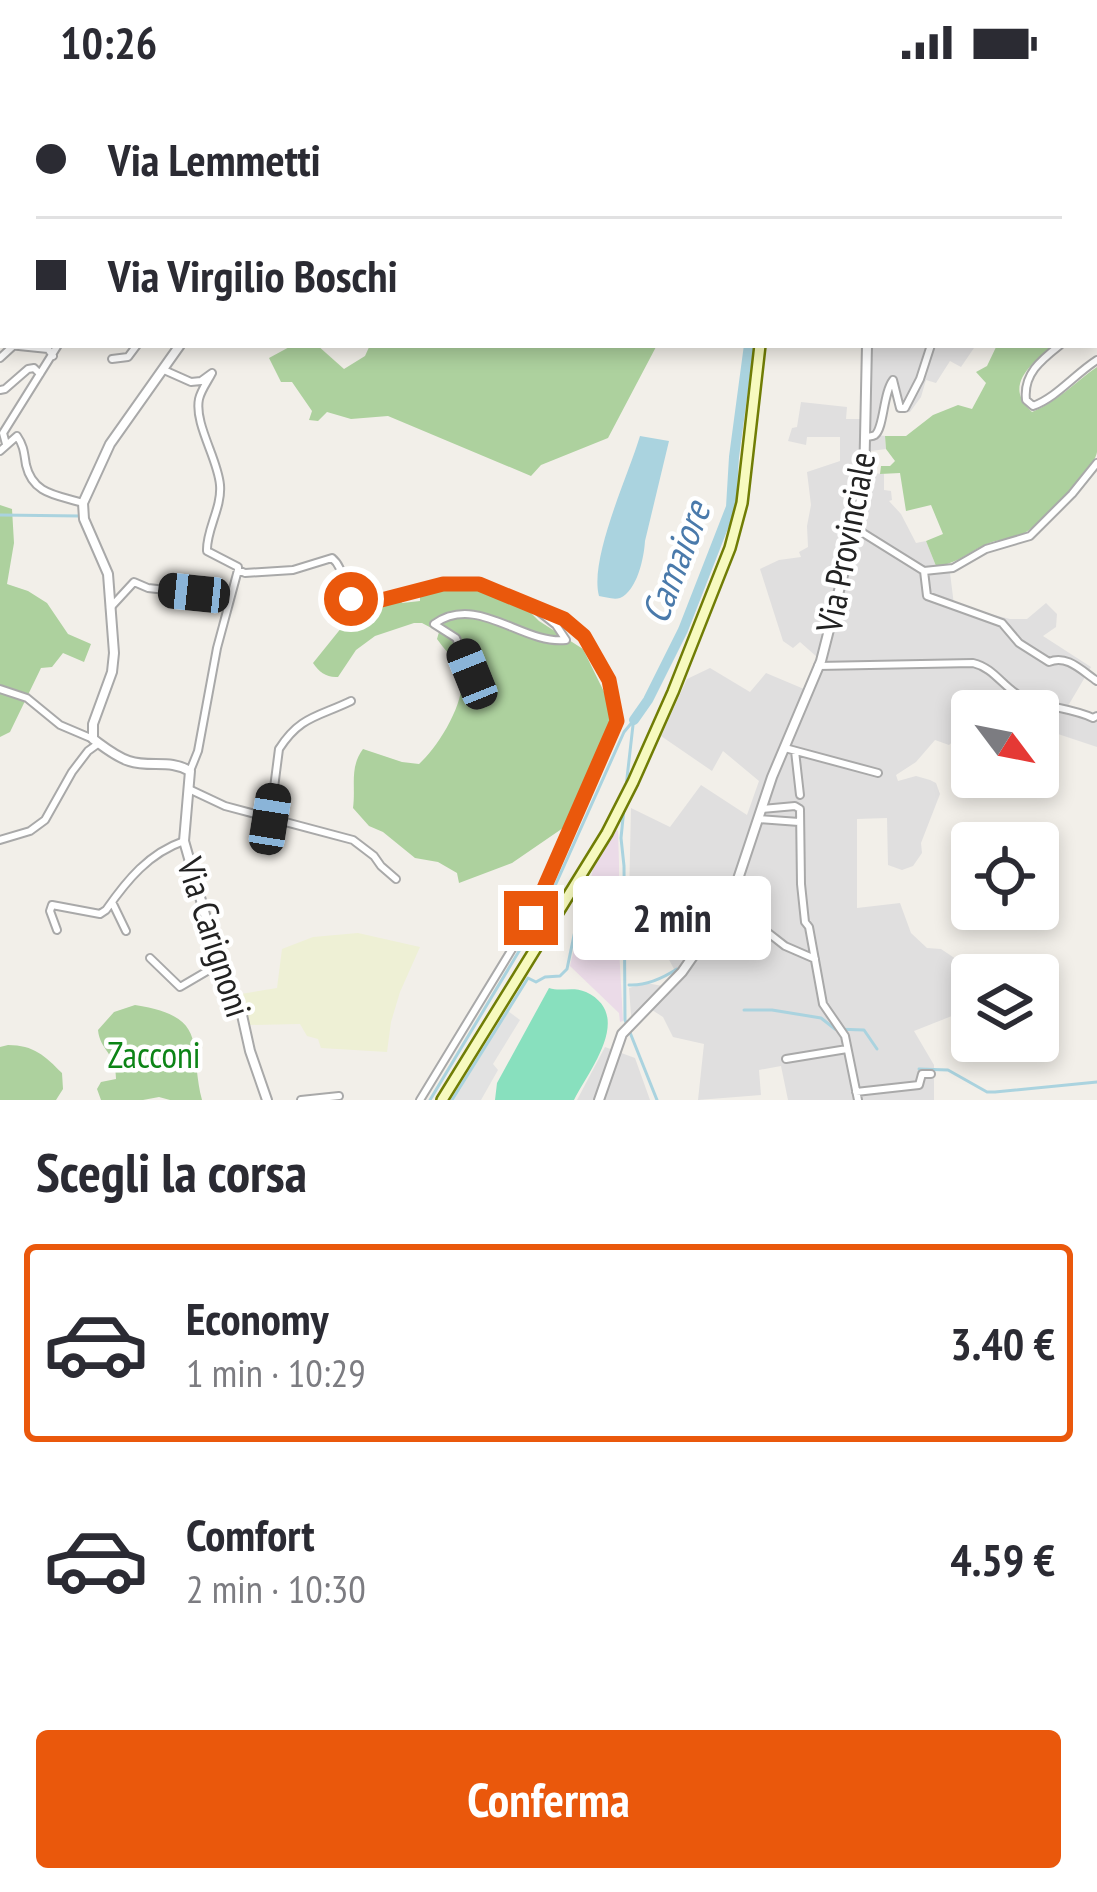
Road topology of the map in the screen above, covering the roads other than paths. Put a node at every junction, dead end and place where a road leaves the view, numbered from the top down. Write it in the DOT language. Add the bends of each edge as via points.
graph roads {
  1 [pos="42,348"];
  2 [pos="57,348"];
  3 [pos="135,348"];
  4 [pos="178,348"];
  5 [pos="760,348"];
  6 [pos="867,348"];
  7 [pos="930,348"];
  8 [pos="1056,348"];
  9 [pos="53,356"];
  10 [pos="112,359"];
  11 [pos="1097,360"];
  12 [pos="162,370"];
  13 [pos="41,376"];
  14 [pos="0,390"];
  15 [pos="866,437"];
  16 [pos="3,448"];
  17 [pos="1097,463"];
  18 [pos="83,503"];
  19 [pos="855,528"];
  20 [pos="238,571"];
  21 [pos="924,571"];
  22 [pos="229,603"];
  23 [pos="534,607"];
  24 [pos="110,608"];
  25 [pos="818,666"];
  26 [pos="1097,681"];
  27 [pos="0,689"];
  28 [pos="483,690"];
  29 [pos="351,701"];
  30 [pos="1097,716"];
  31 [pos="96,741"];
  32 [pos="790,749"];
  33 [pos="190,771"];
  34 [pos="878,772"];
  35 [pos="191,790"];
  36 [pos="800,795"];
  37 [pos="760,814"];
  38 [pos="270,819"];
  39 [pos="799,822"];
  40 [pos="0,840"];
  41 [pos="184,841"];
  42 [pos="396,879"];
  43 [pos="112,902"];
  44 [pos="730,903"];
  45 [pos="57,930"];
  46 [pos="126,931"];
  47 [pos="150,958"];
  48 [pos="815,958"];
  49 [pos="221,962"];
  50 [pos="847,1049"];
  51 [pos="786,1059"];
  52 [pos="931,1074"];
  53 [pos="340,1096"];
  54 [pos="857,1096"];
  55 [pos="267,1100"];
  56 [pos="301,1100"];
  57 [pos="420,1100"];
  58 [pos="442,1100"];
  59 [pos="599,1100"];
  1 -- 9 [label="street"];
  2 -- 9 [label="street"];
  3 -- 10 [label="street"];
  4 -- 12 [label="street"];
  5 -- 58 [label="main road" via="745,483 699,630 621,807"];
  6 -- 15 [label="street, Via Provinciale"];
  7 -- 15 [label="street" via="905,408 893,380 878,430"];
  8 -- 11 [label="street" via="1025,383 1033,406"];
  9 -- 13 [label="street"];
  12 -- 18 [label="street" via="110,444"];
  12 -- 20 [label="street" via="191,382 212,373 198,401 220,482 206,544"];
  13 -- 14 [label="street" via="28,369"];
  13 -- 16 [label="street" via="3,433"];
  15 -- 19 [label="street, Via Provinciale"];
  16 -- 18 [label="street" via="16,436 33,484"];
  17 -- 21 [label="street" via="1030,536 953,568"];
  18 -- 24 [label="street" via="108,574"];
  19 -- 21 [label="street"];
  19 -- 25 [label="street, Via Provinciale"];
  20 -- 22 [label="street"];
  20 -- 23 [label="street" via="293,570 332,558 356,604 462,582"];
  21 -- 26 [label="street" via="927,596 1003,623 1024,647"];
  22 -- 24 [label="street" via="134,582"];
  22 -- 33 [label="street"];
  23 -- 28 [label="street" via="566,640 483,616 456,614 434,624 456,638"];
  23 -- 57 [label="street" via="584,636 611,684 617,721 531,918"];
  24 -- 31 [label="street" via="112,672 92,724"];
  25 -- 30 [label="street" via="973,663 1022,697"];
  25 -- 32 [label="street, Via Provinciale"];
  27 -- 31 [label="street"];
  29 -- 38 [label="street" via="301,722 279,749"];
  31 -- 33 [label="street" via="132,762"];
  31 -- 40 [label="street" via="45,820"];
  32 -- 34 [label="street"];
  32 -- 36 [label="street"];
  32 -- 37 [label="street, Via Provinciale"];
  33 -- 35 [label="street, Via Carignoni"];
  35 -- 38 [label="street"];
  35 -- 41 [label="street, Via Carignoni"];
  37 -- 39 [label="street"];
  37 -- 39 [label="street" via="798,807"];
  37 -- 44 [label="street, Via Provinciale"];
  38 -- 42 [label="street" via="353,840"];
  39 -- 48 [label="street"];
  41 -- 43 [label="street" via="137,870"];
  41 -- 49 [label="street, Via Carignoni"];
  43 -- 45 [label="street" via="100,914 52,905"];
  43 -- 46 [label="street"];
  44 -- 48 [label="street" via="785,946"];
  44 -- 59 [label="street, Via Provinciale" via="682,972 625,1029"];
  47 -- 49 [label="street" via="180,987"];
  48 -- 50 [label="street" via="825,1010"];
  49 -- 55 [label="street, Via Carignoni"];
  50 -- 51 [label="street"];
  50 -- 54 [label="street"];
  52 -- 54 [label="street" via="922,1074 919,1085"];
  53 -- 56 [label="street"];
}
